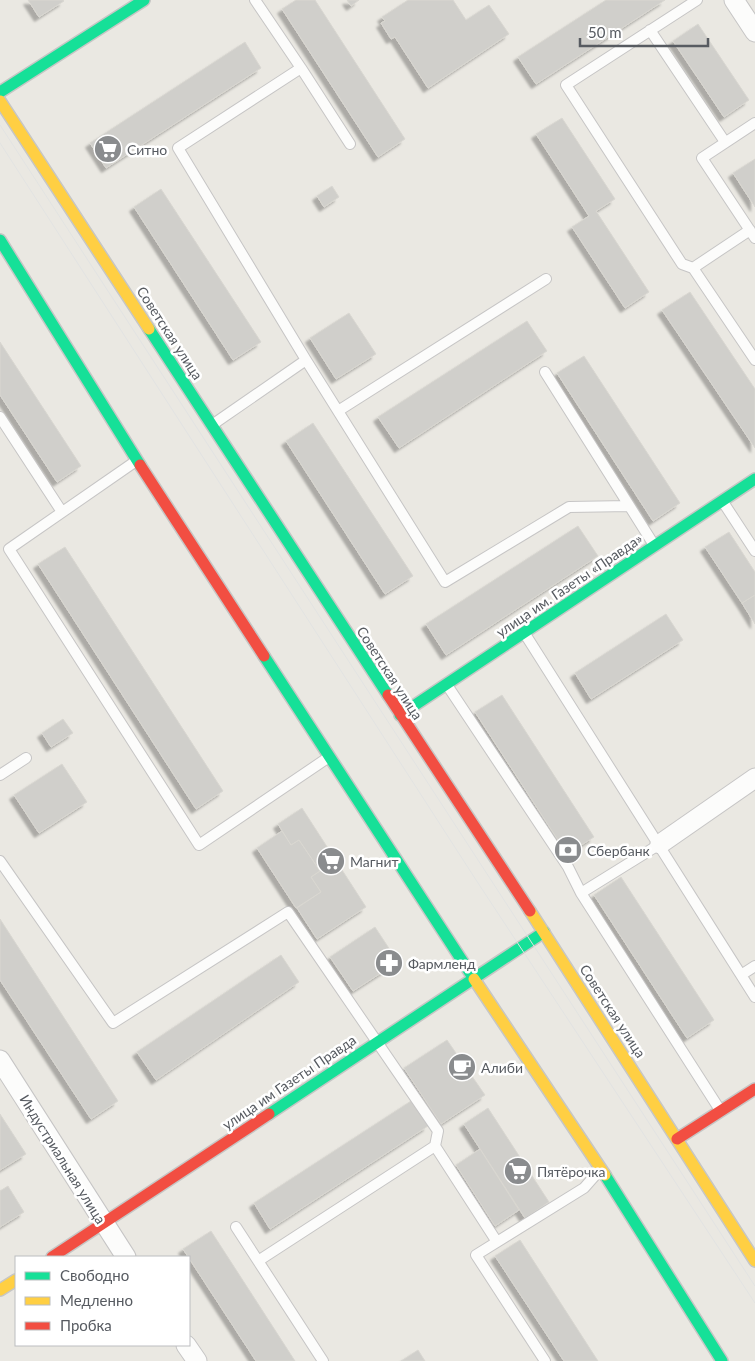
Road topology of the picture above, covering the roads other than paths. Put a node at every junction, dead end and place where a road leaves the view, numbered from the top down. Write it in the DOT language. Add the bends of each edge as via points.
graph roads {
  1 [pos="144,0"];
  2 [pos="255,0"];
  3 [pos="696,0"];
  4 [pos="734,0"];
  5 [pos="650,30"];
  6 [pos="755,32"];
  7 [pos="300,68"];
  8 [pos="0,92"];
  9 [pos="0,101"];
  10 [pos="755,123"];
  11 [pos="725,142"];
  12 [pos="350,144"];
  13 [pos="753,234"];
  14 [pos="0,240"];
  15 [pos="693,268"];
  16 [pos="546,278"];
  17 [pos="306,360"];
  18 [pos="755,360"];
  19 [pos="545,372"];
  20 [pos="338,411"];
  21 [pos="0,417"];
  22 [pos="212,425"];
  23 [pos="137,461"];
  24 [pos="755,479"];
  25 [pos="722,501"];
  26 [pos="629,506"];
  27 [pos="62,512"];
  28 [pos="655,545"];
  29 [pos="755,551"];
  30 [pos="524,633"];
  31 [pos="446,684"];
  32 [pos="400,715"];
  33 [pos="331,756"];
  34 [pos="26,758"];
  35 [pos="0,775"];
  36 [pos="755,778"];
  37 [pos="660,844"];
  38 [pos="0,862"];
  39 [pos="582,893"];
  40 [pos="544,932"];
  41 [pos="755,966"];
  42 [pos="741,975"];
  43 [pos="474,979"];
  44 [pos="755,997"];
  45 [pos="376,1042"];
  46 [pos="0,1060"];
  47 [pos="755,1089"];
  48 [pos="720,1111"];
  49 [pos="677,1139"];
  50 [pos="435,1146"];
  51 [pos="601,1169"];
  52 [pos="104,1224"];
  53 [pos="236,1227"];
  54 [pos="497,1242"];
  55 [pos="54,1256"];
  56 [pos="125,1256"];
  57 [pos="258,1261"];
  58 [pos="755,1261"];
  59 [pos="15,1281"];
  60 [pos="0,1290"];
  61 [pos="187,1346"];
  62 [pos="196,1361"];
  63 [pos="323,1361"];
  64 [pos="545,1361"];
  65 [pos="722,1361"];
  1 -- 8 [label="main road"];
  2 -- 7 [label="lane"];
  3 -- 5 [label="lane"];
  4 -- 6 [label="street"];
  5 -- 11 [label="lane"];
  5 -- 15 [label="lane" via="566,85 682,264"];
  7 -- 12 [label="lane"];
  7 -- 17 [label="lane" via="178,148"];
  9 -- 22 [label="main road, Советская улица"];
  10 -- 11 [label="lane"];
  11 -- 13 [label="lane" via="702,158"];
  13 -- 15 [label="lane"];
  14 -- 23 [label="main road"];
  15 -- 18 [label="lane"];
  16 -- 20 [label="lane"];
  17 -- 20 [label="lane"];
  17 -- 22 [label="lane"];
  19 -- 26 [label="lane"];
  20 -- 26 [label="lane" via="445,582 569,507"];
  21 -- 27 [label="lane"];
  22 -- 32 [label="main road, Советская улица"];
  23 -- 27 [label="lane"];
  23 -- 33 [label="main road"];
  24 -- 25 [label="main road, улица им. Газеты «Правда»"];
  25 -- 28 [label="main road, улица им. Газеты «Правда»"];
  25 -- 29 [label="lane"];
  26 -- 28 [label="lane"];
  27 -- 33 [label="lane" via="9,549 199,845"];
  28 -- 30 [label="main road, улица им. Газеты «Правда»"];
  30 -- 31 [label="main road, улица им. Газеты «Правда»"];
  30 -- 37 [label="lane"];
  31 -- 32 [label="main road, улица им. Газеты «Правда»"];
  31 -- 39 [label="lane"];
  32 -- 40 [label="main road, Советская улица"];
  33 -- 43 [label="main road"];
  34 -- 35 [label="lane"];
  36 -- 37 [label="street"];
  37 -- 39 [label="lane"];
  37 -- 42 [label="lane"];
  38 -- 45 [label="lane" via="113,1024 288,912"];
  39 -- 48 [label="lane"];
  40 -- 43 [label="main road, улица им Газеты Правда"];
  40 -- 49 [label="main road, Советская улица"];
  41 -- 42 [label="lane"];
  42 -- 44 [label="lane"];
  43 -- 45 [label="main road, улица им Газеты Правда"];
  43 -- 51 [label="main road"];
  45 -- 50 [label="lane" via="438,1131"];
  45 -- 52 [label="main road, улица им Газеты Правда"];
  46 -- 52 [label="street, Индустриальная улица"];
  47 -- 48 [label="main road"];
  48 -- 49 [label="main road"];
  49 -- 58 [label="main road, Советская улица"];
  50 -- 54 [label="lane"];
  50 -- 57 [label="lane"];
  51 -- 54 [label="lane" via="584,1188"];
  51 -- 65 [label="main road"];
  52 -- 55 [label="main road, улица им Газеты Правда"];
  52 -- 56 [label="street, Индустриальная улица"];
  53 -- 57 [label="lane"];
  54 -- 64 [label="lane" via="476,1255"];
  57 -- 63 [label="lane"];
  59 -- 60 [label="main road"];
  61 -- 62 [label="street"];
}
